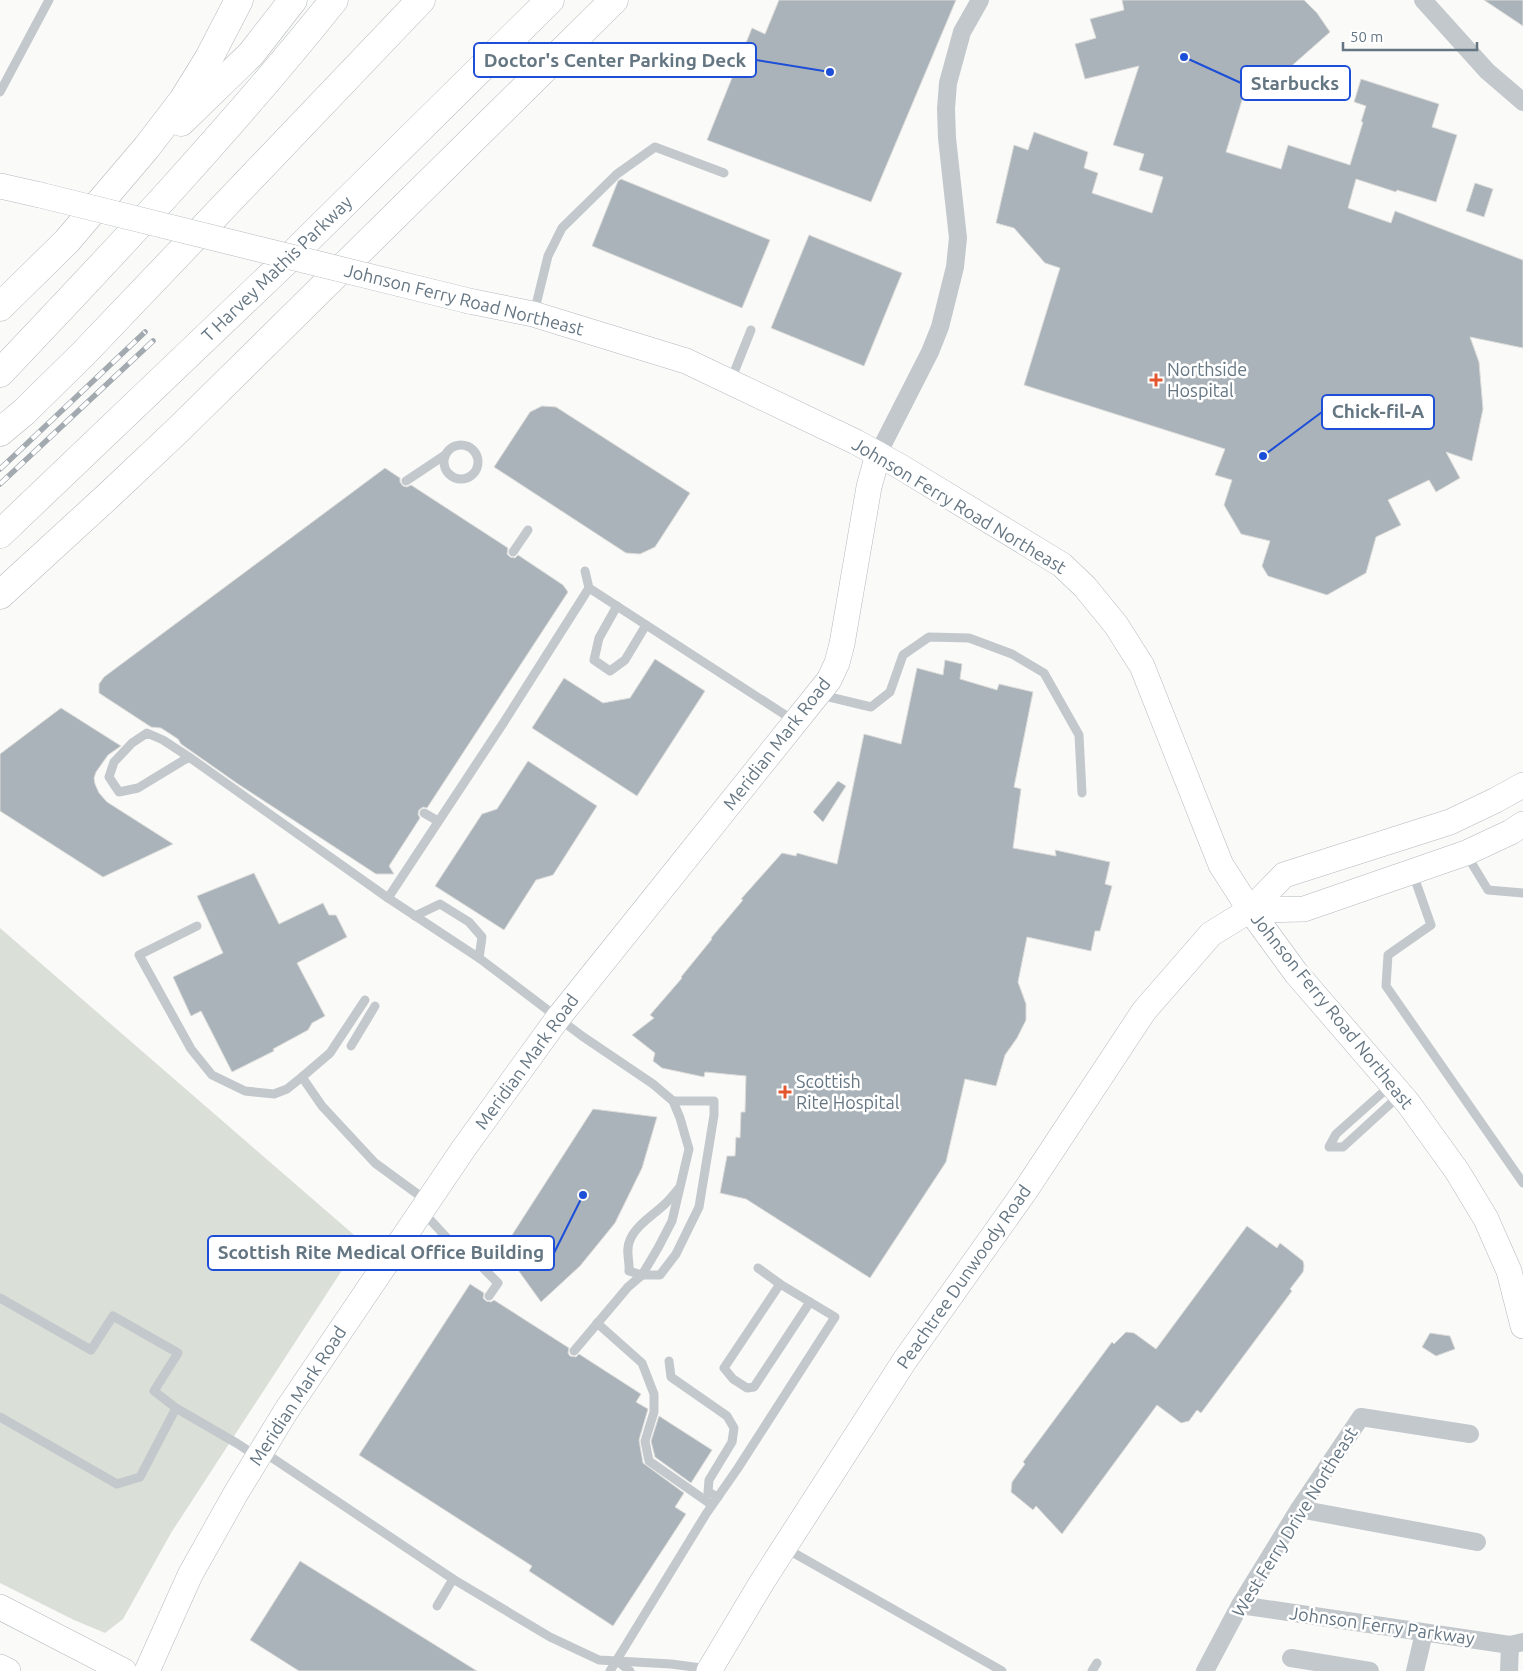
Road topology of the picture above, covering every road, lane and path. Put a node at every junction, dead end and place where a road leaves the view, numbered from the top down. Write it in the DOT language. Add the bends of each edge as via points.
graph roads {
  1 [pos="49,0"];
  2 [pos="239,0"];
  3 [pos="293,0"];
  4 [pos="334,0"];
  5 [pos="421,0"];
  6 [pos="550,0"];
  7 [pos="614,0"];
  8 [pos="980,0"];
  9 [pos="1423,0"];
  10 [pos="0,92"];
  11 [pos="1523,102"];
  12 [pos="724,173"];
  13 [pos="0,186"];
  14 [pos="111,190"];
  15 [pos="0,307"];
  16 [pos="534,314"];
  17 [pos="751,330"];
  18 [pos="0,373"];
  19 [pos="730,382"];
  20 [pos="0,432"];
  21 [pos="878,454"];
  22 [pos="445,455"];
  23 [pos="406,482"];
  24 [pos="528,530"];
  25 [pos="0,534"];
  26 [pos="513,552"];
  27 [pos="585,571"];
  28 [pos="589,588"];
  29 [pos="0,594"];
  30 [pos="617,606"];
  31 [pos="646,625"];
  32 [pos="818,694"];
  33 [pos="796,722"];
  34 [pos="189,758"];
  35 [pos="1523,785"];
  36 [pos="1082,793"];
  37 [pos="424,813"];
  38 [pos="438,821"];
  39 [pos="1523,824"];
  40 [pos="1466,853"];
  41 [pos="1412,871"];
  42 [pos="1523,893"];
  43 [pos="388,898"];
  44 [pos="1250,910"];
  45 [pos="415,916"];
  46 [pos="197,926"];
  47 [pos="479,958"];
  48 [pos="365,1000"];
  49 [pos="375,1006"];
  50 [pos="558,1018"];
  51 [pos="351,1046"];
  52 [pos="302,1077"];
  53 [pos="1396,1090"];
  54 [pos="673,1101"];
  55 [pos="1523,1183"];
  56 [pos="681,1186"];
  57 [pos="424,1206"];
  58 [pos="758,1268"];
  59 [pos="642,1275"];
  60 [pos="780,1284"];
  61 [pos="489,1296"];
  62 [pos="0,1298"];
  63 [pos="810,1302"];
  64 [pos="597,1323"];
  65 [pos="1523,1326"];
  66 [pos="574,1351"];
  67 [pos="669,1360"];
  68 [pos="176,1408"];
  69 [pos="0,1417"];
  70 [pos="1470,1434"];
  71 [pos="260,1455"];
  72 [pos="718,1497"];
  73 [pos="712,1505"];
  74 [pos="1299,1509"];
  75 [pos="1477,1542"];
  76 [pos="785,1548"];
  77 [pos="453,1579"];
  78 [pos="1240,1605"];
  79 [pos="437,1606"];
  80 [pos="0,1607"];
  81 [pos="1424,1633"];
  82 [pos="1516,1643"];
  83 [pos="1291,1658"];
  84 [pos="617,1661"];
  85 [pos="0,1668"];
  86 [pos="709,1670"];
  87 [pos="8,1671"];
  88 [pos="124,1671"];
  89 [pos="147,1671"];
  90 [pos="610,1671"];
  91 [pos="630,1671"];
  92 [pos="1002,1671"];
  93 [pos="1205,1671"];
  94 [pos="1370,1671"];
  95 [pos="1415,1671"];
  96 [pos="1509,1671"];
  1 -- 10 [label="lane"];
  2 -- 14 [label="highway" via="183,100"];
  3 -- 14 [label="highway" via="251,54"];
  4 -- 18 [label="highway" via="212,143"];
  5 -- 20 [label="highway" via="84,353"];
  6 -- 25 [label="highway, T Harvey Mathis Parkway" via="284,263"];
  7 -- 29 [label="highway" via="179,428"];
  8 -- 21 [label="street" via="962,32 948,83 947,138 958,238 955,267 940,327 930,352"];
  9 -- 11 [label="street" via="1487,71"];
  12 -- 16 [label="lane" via="656,147 617,174 562,228 548,256"];
  13 -- 16 [label="main road, Johnson Ferry Road Northeast, bridge" via="469,301"];
  14 -- 15 [label="highway" via="67,241"];
  16 -- 19 [label="main road, Johnson Ferry Road Northeast" via="686,361"];
  17 -- 19 [label="lane"];
  19 -- 21 [label="main road, Johnson Ferry Road Northeast"];
  21 -- 32 [label="main road, Meridian Mark Road" via="869,487 842,644 837,663"];
  21 -- 44 [label="main road, Johnson Ferry Road Northeast" via="1062,565 1085,587 1116,625 1142,666 1221,865"];
  22 -- 23 [label="lane"];
  24 -- 26 [label="lane"];
  27 -- 28 [label="lane"];
  28 -- 30 [label="lane"];
  28 -- 38 [label="lane"];
  30 -- 31 [label="lane"];
  30 -- 31 [label="lane" via="599,638 594,660 610,671 625,660"];
  31 -- 33 [label="lane"];
  32 -- 33 [label="main road, Meridian Mark Road"];
  32 -- 36 [label="lane" via="871,707 890,692 903,655 929,637 969,638 1012,654 1044,673 1079,735"];
  33 -- 50 [label="main road, Meridian Mark Road"];
  34 -- 34 [label="lane" via="147,733 132,742 114,762 109,778 119,792 138,788"];
  34 -- 43 [label="lane"];
  35 -- 44 [label="main road, Peachtree Dunwoody Road" via="1450,822 1284,875"];
  37 -- 38 [label="lane"];
  38 -- 43 [label="lane"];
  39 -- 40 [label="main road"];
  40 -- 41 [label="main road"];
  40 -- 42 [label="lane" via="1488,890"];
  41 -- 44 [label="main road" via="1304,909"];
  41 -- 55 [label="lane" via="1431,925 1388,956 1386,986"];
  43 -- 45 [label="lane"];
  44 -- 53 [label="main road, Johnson Ferry Road Northeast" via="1296,973"];
  44 -- 76 [label="main road, Peachtree Dunwoody Road" via="1211,934 1144,1010 1025,1191 905,1360"];
  45 -- 47 [label="lane"];
  45 -- 47 [label="lane" via="440,904 469,922 482,937"];
  46 -- 52 [label="lane" via="139,955 191,1049 212,1075 245,1091 274,1094 288,1089"];
  47 -- 50 [label="lane"];
  48 -- 52 [label="lane" via="330,1053"];
  49 -- 51 [label="lane"];
  50 -- 54 [label="lane"];
  50 -- 57 [label="main road, Meridian Mark Road"];
  52 -- 57 [label="lane" via="322,1106 375,1163"];
  53 -- 53 [label="lane" via="1336,1134 1329,1147 1343,1147"];
  53 -- 65 [label="main road, Johnson Ferry Road Northeast" via="1457,1171 1486,1219 1509,1272"];
  54 -- 56 [label="lane" via="689,1150"];
  54 -- 59 [label="lane" via="714,1100 699,1207 676,1254 660,1275"];
  56 -- 59 [label="lane" via="672,1220"];
  56 -- 59 [label="lane" via="630,1239 627,1250 629,1271"];
  57 -- 61 [label="lane" via="447,1238 458,1243 498,1283"];
  57 -- 71 [label="main road, Meridian Mark Road" via="291,1403"];
  58 -- 60 [label="lane"];
  59 -- 64 [label="lane"];
  60 -- 63 [label="lane"];
  60 -- 63 [label="lane" via="724,1368 733,1380 747,1388 754,1387"];
  62 -- 68 [label="lane" via="90,1350 113,1316 178,1353 154,1391"];
  63 -- 72 [label="lane" via="836,1317"];
  64 -- 66 [label="lane"];
  64 -- 73 [label="lane" via="642,1363 654,1394 654,1412 645,1441 649,1461"];
  67 -- 72 [label="lane" via="671,1377 727,1416 734,1428 732,1442 709,1480 708,1492"];
  68 -- 69 [label="lane" via="140,1478 116,1484"];
  68 -- 71 [label="lane"];
  70 -- 74 [label="street, West Ferry Drive Northeast" via="1361,1417"];
  71 -- 77 [label="lane"];
  71 -- 89 [label="main road, Meridian Mark Road" via="190,1575"];
  72 -- 73 [label="lane"];
  73 -- 84 [label="lane"];
  74 -- 75 [label="street"];
  74 -- 78 [label="street, West Ferry Drive Northeast"];
  76 -- 86 [label="main road, Peachtree Dunwoody Road"];
  76 -- 92 [label="lane"];
  77 -- 79 [label="lane"];
  77 -- 84 [label="lane" via="550,1637 600,1660"];
  78 -- 81 [label="street, Johnson Ferry Parkway"];
  78 -- 93 [label="street, West Ferry Drive Northeast"];
  80 -- 88 [label="main road"];
  81 -- 82 [label="street, Johnson Ferry Parkway"];
  81 -- 95 [label="street"];
  82 -- 96 [label="street"];
  83 -- 94 [label="street"];
  84 -- 86 [label="lane"];
  84 -- 90 [label="lane"];
  84 -- 91 [label="lane"];
  85 -- 87 [label="main road"];
}
